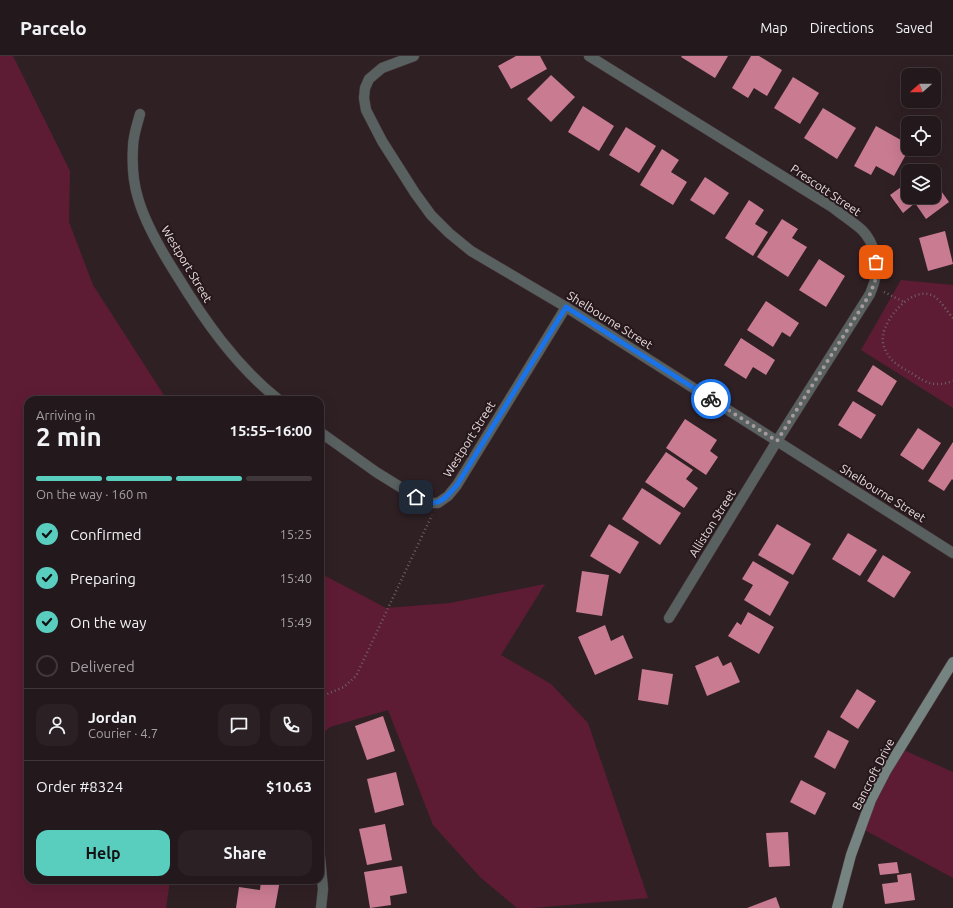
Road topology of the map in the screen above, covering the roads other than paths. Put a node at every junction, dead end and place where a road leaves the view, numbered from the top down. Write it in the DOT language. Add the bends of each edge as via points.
graph roads {
  1 [pos="414,56"];
  2 [pos="590,56"];
  3 [pos="140,114"];
  4 [pos="566,307"];
  5 [pos="275,396"];
  6 [pos="324,435"];
  7 [pos="777,441"];
  8 [pos="953,553"];
  9 [pos="669,618"];
  10 [pos="953,662"];
  11 [pos="323,884"];
  12 [pos="321,908"];
  13 [pos="837,908"];
  1 -- 4 [label="street, Shelbourne Street" via="382,68 368,79 364,98 366,110 382,141 415,193 449,233 471,250"];
  2 -- 7 [label="street, Prescott Street" via="825,203 852,222 866,236 874,252 876,272 870,294"];
  3 -- 5 [label="street, Westport Street" via="133,146 133,172 138,199 151,230 188,294 227,349"];
  4 -- 6 [label="street, Westport Street" via="457,485 438,503 426,503"];
  4 -- 7 [label="street, Shelbourne Street"];
  7 -- 8 [label="street, Shelbourne Street"];
  7 -- 9 [label="street, Alliston Street"];
  10 -- 13 [label="main road, Bancroft Drive" via="886,771 872,800 851,855"];
  11 -- 12 [label="street"];
}
